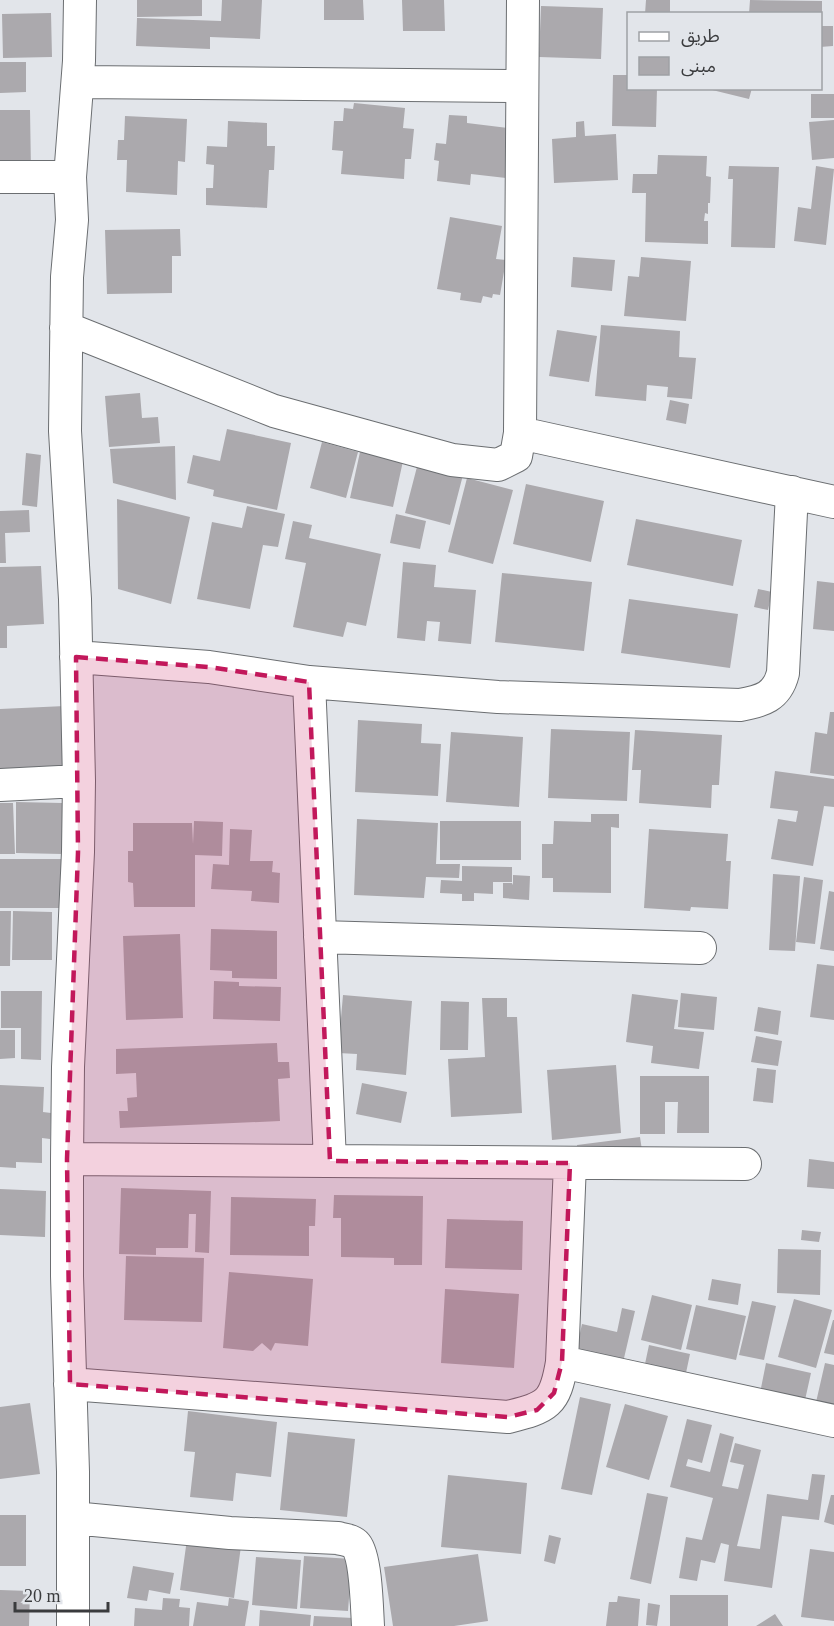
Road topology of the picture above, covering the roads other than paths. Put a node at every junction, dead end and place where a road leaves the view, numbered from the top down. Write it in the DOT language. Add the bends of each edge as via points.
graph roads {
  1 [pos="80,0"];
  2 [pos="523,0"];
  3 [pos="78,82"];
  4 [pos="522,86"];
  5 [pos="0,177"];
  6 [pos="70,177"];
  7 [pos="66,328"];
  8 [pos="520,433"];
  9 [pos="792,492"];
  10 [pos="834,502"];
  11 [pos="76,657"];
  12 [pos="309,682"];
  13 [pos="79,782"];
  14 [pos="0,785"];
  15 [pos="320,937"];
  16 [pos="700,948"];
  17 [pos="67,1159"];
  18 [pos="330,1161"];
  19 [pos="570,1163"];
  20 [pos="745,1164"];
  21 [pos="562,1362"];
  22 [pos="70,1384"];
  23 [pos="834,1421"];
  24 [pos="73,1518"];
  25 [pos="73,1626"];
  26 [pos="368,1626"];
  1 -- 3 [label="street"];
  2 -- 4 [label="street"];
  3 -- 4 [label="street"];
  3 -- 6 [label="street"];
  4 -- 8 [label="street"];
  5 -- 6 [label="street"];
  6 -- 7 [label="street" via="72,220"];
  7 -- 8 [label="street" via="274,411 452,460 498,465 516,456"];
  7 -- 11 [label="street" via="65,431"];
  8 -- 9 [label="street"];
  9 -- 10 [label="street"];
  9 -- 12 [label="street" via="783,673 780,684 760,701 740,705 498,697"];
  11 -- 12 [label="street" via="209,667"];
  11 -- 13 [label="street"];
  12 -- 15 [label="street"];
  13 -- 14 [label="street"];
  13 -- 17 [label="street"];
  15 -- 16 [label="street"];
  15 -- 18 [label="street"];
  17 -- 18 [label="street"];
  17 -- 22 [label="street"];
  18 -- 19 [label="street"];
  19 -- 20 [label="street"];
  19 -- 21 [label="street"];
  21 -- 22 [label="street" via="548,1403 508,1417"];
  21 -- 23 [label="street"];
  22 -- 24 [label="street"];
  24 -- 25 [label="street"];
  24 -- 26 [label="street" via="352,1542 362,1562"];
}
